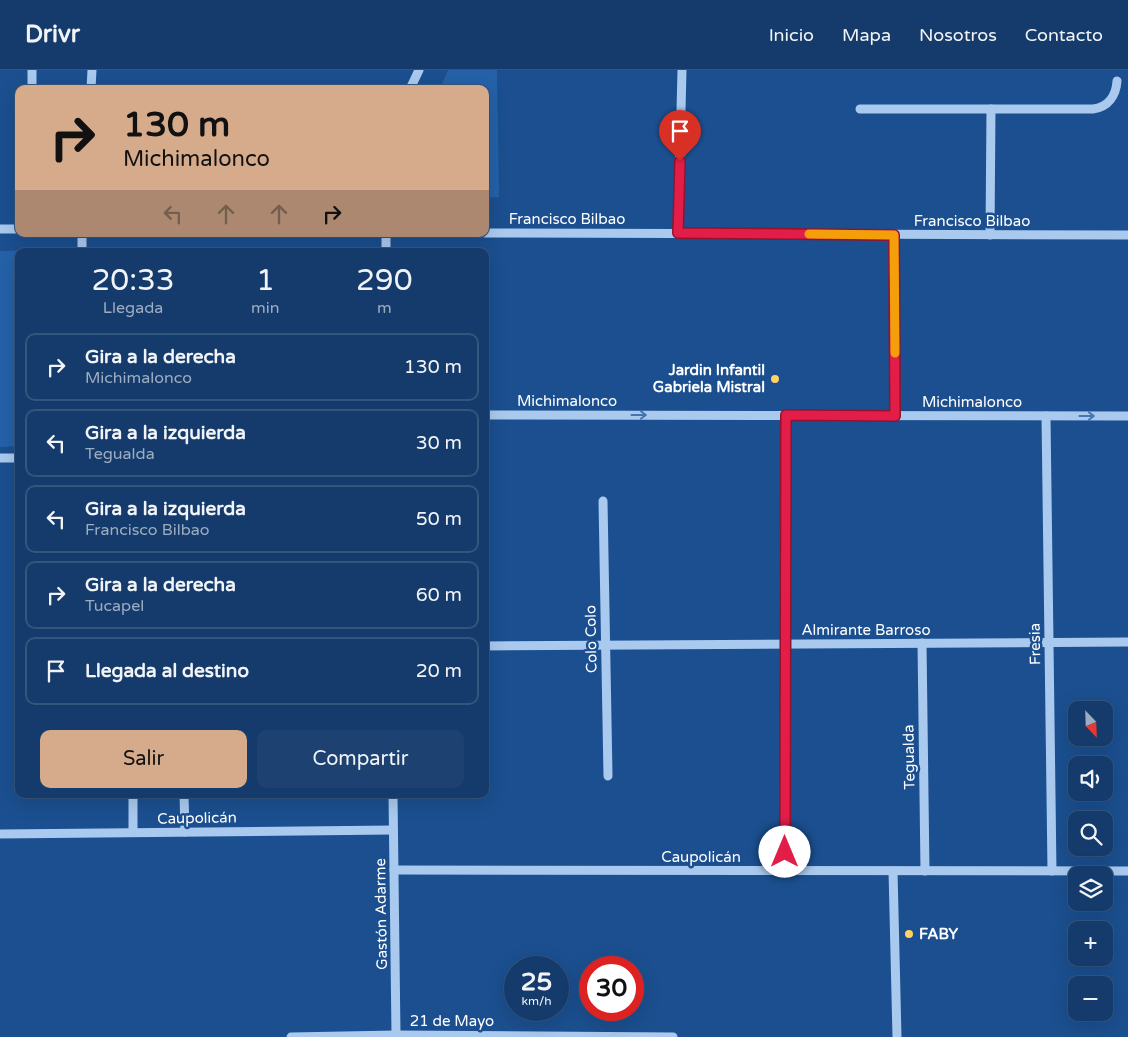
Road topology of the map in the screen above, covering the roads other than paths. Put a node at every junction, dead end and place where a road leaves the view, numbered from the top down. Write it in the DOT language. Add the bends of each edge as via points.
graph roads {
  1 [pos="32,70"];
  2 [pos="92,70"];
  3 [pos="418,70"];
  4 [pos="682,70"];
  5 [pos="1117,81"];
  6 [pos="32,85"];
  7 [pos="91,85"];
  8 [pos="412,85"];
  9 [pos="860,109"];
  10 [pos="991,109"];
  11 [pos="0,229"];
  12 [pos="15,229"];
  13 [pos="489,233"];
  14 [pos="678,233"];
  15 [pos="894,235"];
  16 [pos="990,235"];
  17 [pos="1128,235"];
  18 [pos="489,415"];
  19 [pos="786,415"];
  20 [pos="895,416"];
  21 [pos="1046,416"];
  22 [pos="1128,416"];
  23 [pos="0,458"];
  24 [pos="15,458"];
  25 [pos="602,501"];
  26 [pos="1049,642"];
  27 [pos="1128,642"];
  28 [pos="922,643"];
  29 [pos="786,644"];
  30 [pos="489,646"];
  31 [pos="605,646"];
  32 [pos="608,776"];
  33 [pos="134,798"];
  34 [pos="184,798"];
  35 [pos="393,798"];
  36 [pos="394,830"];
  37 [pos="133,832"];
  38 [pos="185,832"];
  39 [pos="0,834"];
  40 [pos="394,870"];
  41 [pos="785,871"];
  42 [pos="893,871"];
  43 [pos="925,871"];
  44 [pos="1052,871"];
  45 [pos="1128,871"];
  46 [pos="396,1035"];
  47 [pos="292,1037"];
  48 [pos="673,1037"];
  49 [pos="897,1037"];
  1 -- 6 [label="street"];
  2 -- 7 [label="street"];
  3 -- 8 [label="street"];
  4 -- 14 [label="street"];
  5 -- 10 [label="street" via="1114,96 1099,108"];
  9 -- 10 [label="street"];
  10 -- 16 [label="street"];
  11 -- 12 [label="street"];
  13 -- 14 [label="street, Francisco Bilbao"];
  14 -- 15 [label="street, Francisco Bilbao"];
  15 -- 16 [label="street, Francisco Bilbao"];
  15 -- 20 [label="street"];
  16 -- 17 [label="street, Francisco Bilbao"];
  18 -- 19 [label="street, Michimalonco, one-way"];
  19 -- 20 [label="street, Michimalonco"];
  19 -- 29 [label="street"];
  20 -- 21 [label="street, Michimalonco"];
  21 -- 22 [label="street, Michimalonco, one-way"];
  21 -- 26 [label="street, Fresia"];
  23 -- 24 [label="street"];
  25 -- 31 [label="street, Colo Colo"];
  26 -- 27 [label="street, Almirante Barroso"];
  26 -- 28 [label="street, Almirante Barroso"];
  26 -- 44 [label="street, Fresia"];
  28 -- 29 [label="street, Almirante Barroso"];
  28 -- 43 [label="street, Tegualda"];
  29 -- 31 [label="street, Almirante Barroso"];
  29 -- 41 [label="street"];
  30 -- 31 [label="street, Almirante Barroso"];
  31 -- 32 [label="street, Colo Colo"];
  33 -- 37 [label="street"];
  34 -- 38 [label="street"];
  35 -- 36 [label="street, Gastón Adarme"];
  36 -- 38 [label="street, Caupolicán"];
  36 -- 40 [label="street, Gastón Adarme"];
  37 -- 38 [label="street, Caupolicán"];
  37 -- 39 [label="street, Caupolicán"];
  40 -- 41 [label="street, Caupolicán"];
  40 -- 46 [label="street, Gastón Adarme"];
  41 -- 42 [label="street, Caupolicán"];
  42 -- 43 [label="street, Caupolicán"];
  42 -- 49 [label="street"];
  43 -- 44 [label="street, Caupolicán"];
  44 -- 45 [label="street, Caupolicán"];
  46 -- 47 [label="street, 21 de Mayo"];
  46 -- 48 [label="street, 21 de Mayo"];
}
